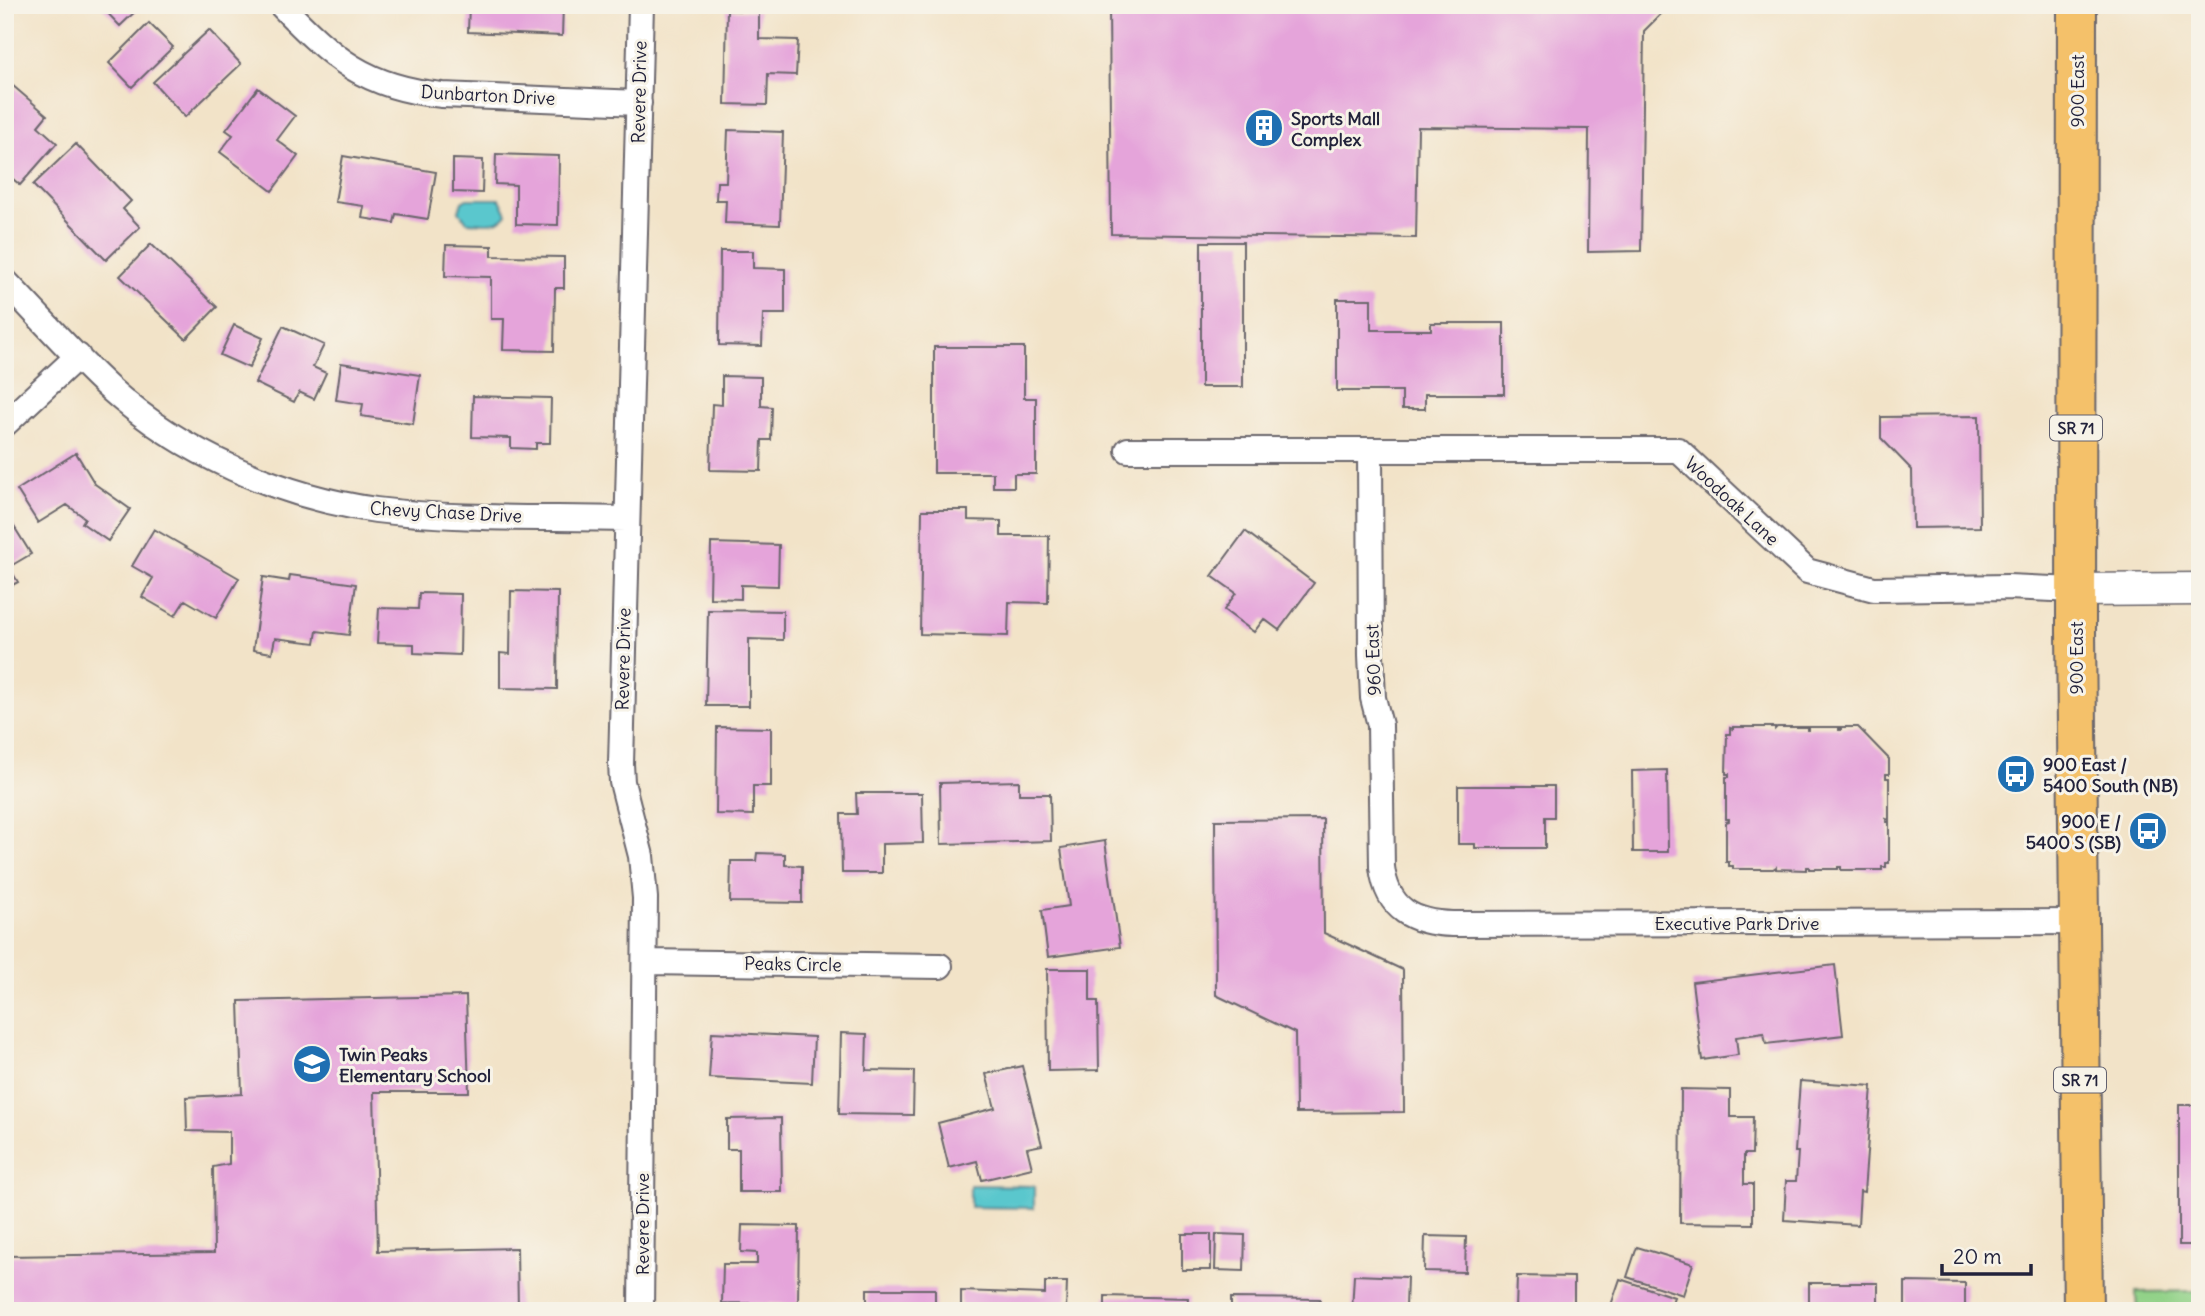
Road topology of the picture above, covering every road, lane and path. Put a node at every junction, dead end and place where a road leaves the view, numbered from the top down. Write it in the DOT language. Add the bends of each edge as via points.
graph roads {
  1 [pos="281,5"];
  2 [pos="641,5"];
  3 [pos="2077,5"];
  4 [pos="639,103"];
  5 [pos="5,281"];
  6 [pos="78,356"];
  7 [pos="5,424"];
  8 [pos="1128,450"];
  9 [pos="1370,450"];
  10 [pos="626,519"];
  11 [pos="2200,589"];
  12 [pos="2076,590"];
  13 [pos="1398,905"];
  14 [pos="2080,922"];
  15 [pos="645,962"];
  16 [pos="940,966"];
  17 [pos="641,1311"];
  18 [pos="2083,1311"];
  1 -- 4 [label="street, Dunbarton Drive" via="331,54 395,87 418,93"];
  2 -- 4 [label="street, Revere Drive"];
  3 -- 12 [label="main road, 900 East / SR 71"];
  4 -- 10 [label="street, Revere Drive"];
  5 -- 6 [label="street, Chevy Chase Drive"];
  6 -- 7 [label="street"];
  6 -- 10 [label="street, Chevy Chase Drive" via="110,388 178,438 292,490 333,502 415,514"];
  8 -- 9 [label="street, Woodoak Lane"];
  9 -- 12 [label="street, Woodoak Lane" via="1678,450 1807,571 1874,589"];
  9 -- 13 [label="street, 960 East" via="1371,655 1380,725 1382,867 1386,887"];
  10 -- 15 [label="street, Revere Drive" via="621,764 642,867"];
  11 -- 12 [label="street, Woodoak Lane"];
  12 -- 14 [label="main road, 900 East / SR 71"];
  13 -- 14 [label="street, Executive Park Drive" via="1424,922 1444,923"];
  14 -- 18 [label="main road, 900 East / SR 71"];
  15 -- 16 [label="street, Peaks Circle"];
  15 -- 17 [label="street, Revere Drive"];
}
